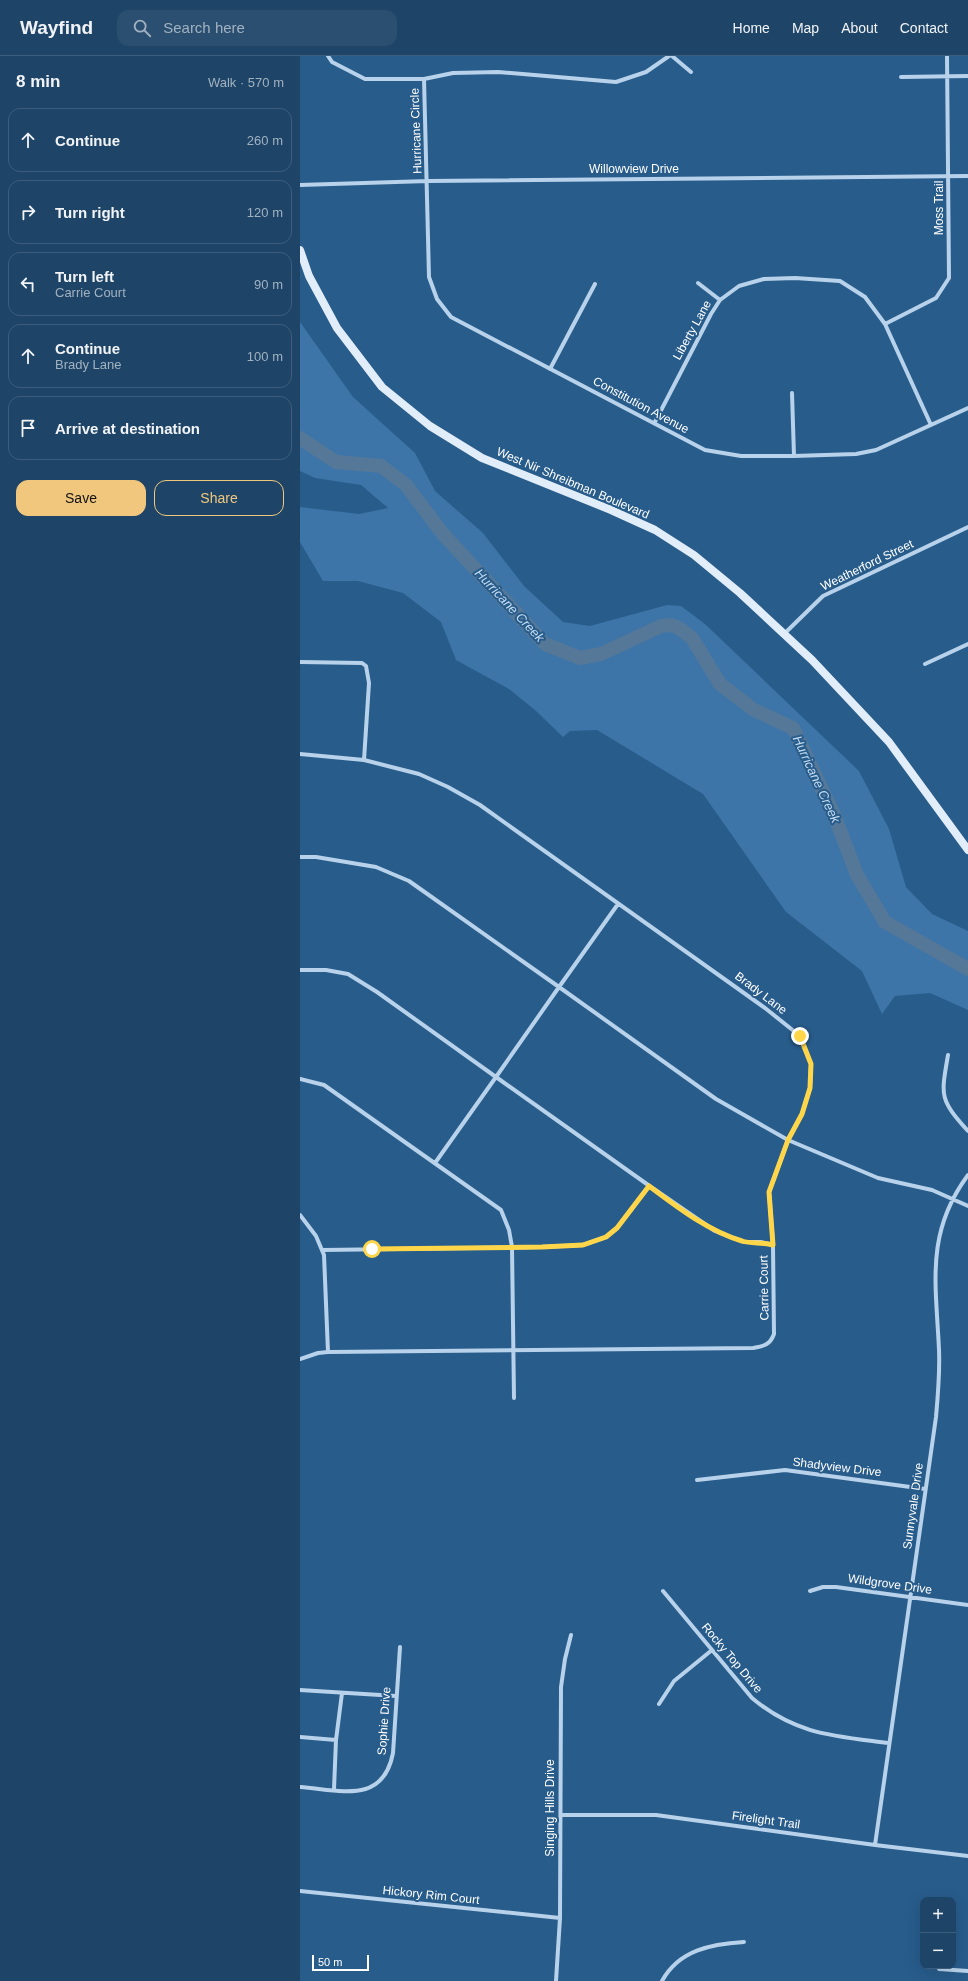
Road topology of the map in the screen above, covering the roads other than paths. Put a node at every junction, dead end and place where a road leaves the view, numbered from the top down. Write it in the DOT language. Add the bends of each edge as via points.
graph roads {
  1 [pos="328,56"];
  2 [pos="669,56"];
  3 [pos="672,56"];
  4 [pos="947,56"];
  5 [pos="691,72"];
  6 [pos="968,76"];
  7 [pos="901,77"];
  8 [pos="947,77"];
  9 [pos="424,79"];
  10 [pos="968,176"];
  11 [pos="949,177"];
  12 [pos="428,181"];
  13 [pos="300,186"];
  14 [pos="300,250"];
  15 [pos="698,283"];
  16 [pos="595,284"];
  17 [pos="720,300"];
  18 [pos="885,324"];
  19 [pos="550,369"];
  20 [pos="792,393"];
  21 [pos="968,408"];
  22 [pos="655,422"];
  23 [pos="931,426"];
  24 [pos="794,456"];
  25 [pos="968,527"];
  26 [pos="784,634"];
  27 [pos="968,644"];
  28 [pos="300,662"];
  29 [pos="925,664"];
  30 [pos="300,754"];
  31 [pos="364,760"];
  32 [pos="968,850"];
  33 [pos="300,857"];
  34 [pos="618,904"];
  35 [pos="300,970"];
  36 [pos="559,987"];
  37 [pos="948,1055"];
  38 [pos="496,1076"];
  39 [pos="300,1079"];
  40 [pos="968,1131"];
  41 [pos="788,1140"];
  42 [pos="435,1163"];
  43 [pos="968,1175"];
  44 [pos="649,1186"];
  45 [pos="954,1198"];
  46 [pos="968,1206"];
  47 [pos="300,1216"];
  48 [pos="773,1245"];
  49 [pos="512,1247"];
  50 [pos="323,1250"];
  51 [pos="514,1351"];
  52 [pos="328,1352"];
  53 [pos="300,1359"];
  54 [pos="514,1398"];
  55 [pos="697,1480"];
  56 [pos="925,1489"];
  57 [pos="810,1590"];
  58 [pos="663,1591"];
  59 [pos="911,1597"];
  60 [pos="968,1605"];
  61 [pos="571,1635"];
  62 [pos="400,1647"];
  63 [pos="712,1650"];
  64 [pos="300,1690"];
  65 [pos="342,1693"];
  66 [pos="396,1696"];
  67 [pos="659,1704"];
  68 [pos="300,1737"];
  69 [pos="336,1740"];
  70 [pos="889,1743"];
  71 [pos="300,1787"];
  72 [pos="334,1789"];
  73 [pos="561,1815"];
  74 [pos="875,1845"];
  75 [pos="968,1856"];
  76 [pos="300,1891"];
  77 [pos="560,1918"];
  78 [pos="744,1942"];
  79 [pos="939,1969"];
  80 [pos="968,1971"];
  81 [pos="556,1981"];
  82 [pos="662,1981"];
  1 -- 9 [label="street, Hurricane Circle" via="332,62 365,79"];
  2 -- 9 [label="street, Hurricane Circle" via="646,72 616,82 498,72 453,73"];
  3 -- 5 [label="street"];
  4 -- 8 [label="street, Moss Trail"];
  6 -- 8 [label="street"];
  7 -- 8 [label="street"];
  8 -- 11 [label="street, Moss Trail"];
  9 -- 12 [label="street, Hurricane Circle"];
  10 -- 11 [label="street, Willowview Drive"];
  11 -- 12 [label="street, Willowview Drive"];
  11 -- 18 [label="street, Moss Trail" via="949,278 936,298"];
  12 -- 13 [label="street, Willowview Drive"];
  12 -- 19 [label="street, Constitution Avenue" via="429,277 437,299 451,317"];
  14 -- 26 [label="main road, West Nir Shreibman Boulevard" via="309,276 336,328 382,387 430,426 482,458 655,530 694,555"];
  15 -- 17 [label="street"];
  16 -- 19 [label="street"];
  17 -- 18 [label="street, Liberty Lane" via="739,286 764,279 840,281 865,297"];
  17 -- 22 [label="street, Liberty Lane" via="710,314"];
  18 -- 23 [label="street, Liberty Lane"];
  19 -- 22 [label="street, Constitution Avenue"];
  20 -- 24 [label="street"];
  21 -- 23 [label="street, Constitution Avenue"];
  22 -- 24 [label="street, Constitution Avenue" via="705,450 741,456"];
  23 -- 24 [label="street, Constitution Avenue" via="876,450 856,454"];
  25 -- 26 [label="street, Weatherford Street" via="823,596"];
  26 -- 32 [label="main road, West Nir Shreibman Boulevard" via="889,742"];
  27 -- 29 [label="street"];
  28 -- 31 [label="street" via="355,662 366,666 369,683"];
  30 -- 31 [label="street, Brady Lane"];
  31 -- 34 [label="street, Brady Lane" via="419,774 480,805"];
  33 -- 36 [label="street" via="316,857 376,867 409,881"];
  34 -- 36 [label="street"];
  34 -- 41 [label="street, Brady Lane" via="652,926 800,1036 811,1064 810,1088 802,1114"];
  35 -- 38 [label="street" via="326,970 348,974"];
  36 -- 38 [label="street"];
  36 -- 41 [label="street" via="716,1099"];
  37 -- 40 [label="street" via="943,1089 946,1104"];
  38 -- 42 [label="street"];
  38 -- 44 [label="street"];
  39 -- 42 [label="street" via="324,1085"];
  41 -- 45 [label="street" via="878,1178 917,1186"];
  41 -- 48 [label="street, Carrie Court" via="769,1192"];
  42 -- 49 [label="street" via="501,1210"];
  43 -- 45 [label="street, Sunnyvale Drive"];
  44 -- 48 [label="street" via="716,1231 744,1242"];
  44 -- 49 [label="street" via="625,1218 606,1237 583,1245"];
  45 -- 46 [label="street"];
  45 -- 56 [label="street, Sunnyvale Drive" via="942,1224 935,1263 938,1385"];
  47 -- 50 [label="street" via="316,1236"];
  48 -- 51 [label="street, Carrie Court" via="774,1334 766,1346"];
  49 -- 50 [label="street"];
  49 -- 51 [label="street"];
  50 -- 52 [label="street"];
  51 -- 52 [label="street"];
  51 -- 54 [label="street"];
  52 -- 53 [label="street"];
  55 -- 56 [label="street, Shadyview Drive" via="785,1470"];
  56 -- 59 [label="street, Sunnyvale Drive"];
  57 -- 59 [label="street, Wildgrove Drive" via="836,1587"];
  58 -- 63 [label="street, Rocky Top Drive"];
  59 -- 60 [label="street, Wildgrove Drive"];
  59 -- 70 [label="street, Sunnyvale Drive"];
  61 -- 73 [label="street, Singing Hills Drive" via="561,1687"];
  62 -- 66 [label="street, Sophie Drive"];
  63 -- 67 [label="street" via="674,1681"];
  63 -- 70 [label="street, Rocky Top Drive" via="752,1698 769,1713 787,1723 823,1734"];
  64 -- 65 [label="street"];
  65 -- 66 [label="street"];
  65 -- 69 [label="street"];
  66 -- 72 [label="street, Sophie Drive" via="393,1753 390,1768 384,1777 368,1789"];
  68 -- 69 [label="street"];
  69 -- 72 [label="street"];
  70 -- 74 [label="street, Sunnyvale Drive"];
  71 -- 72 [label="street, Sophie Drive"];
  73 -- 74 [label="street, Firelight Trail" via="656,1814"];
  73 -- 77 [label="street, Singing Hills Drive"];
  74 -- 75 [label="street, Firelight Trail"];
  76 -- 77 [label="street, Hickory Rim Court"];
  77 -- 81 [label="street, Singing Hills Drive"];
  78 -- 82 [label="street" via="718,1943 686,1955"];
  79 -- 80 [label="street"];
}
